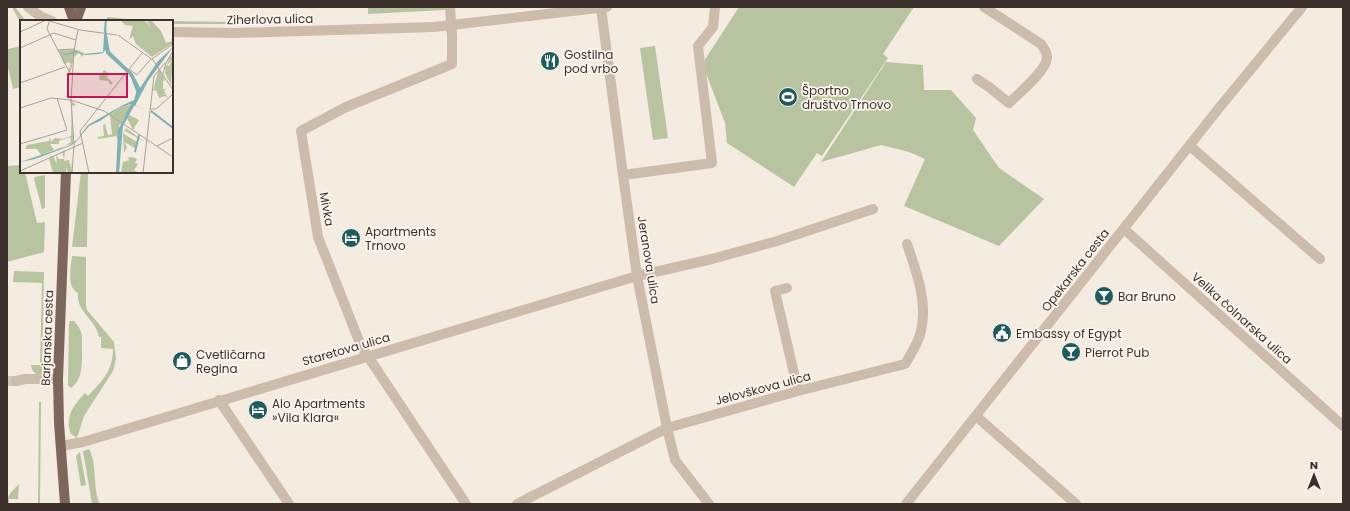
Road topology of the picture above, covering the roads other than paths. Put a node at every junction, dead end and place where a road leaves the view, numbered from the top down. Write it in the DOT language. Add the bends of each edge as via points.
graph roads {
  1 [pos="28,7"];
  2 [pos="69,7"];
  3 [pos="81,7"];
  4 [pos="450,7"];
  5 [pos="604,7"];
  6 [pos="715,7"];
  7 [pos="984,7"];
  8 [pos="1302,7"];
  9 [pos="50,20"];
  10 [pos="75,20"];
  11 [pos="75,20"];
  12 [pos="452,26"];
  13 [pos="173,32"];
  14 [pos="977,79"];
  15 [pos="1190,146"];
  16 [pos="66,173"];
  17 [pos="623,175"];
  18 [pos="873,209"];
  19 [pos="1124,229"];
  20 [pos="907,244"];
  21 [pos="1320,259"];
  22 [pos="638,276"];
  23 [pos="787,288"];
  24 [pos="367,357"];
  25 [pos="58,379"];
  26 [pos="16,381"];
  27 [pos="798,391"];
  28 [pos="219,400"];
  29 [pos="976,416"];
  30 [pos="1343,426"];
  31 [pos="667,428"];
  32 [pos="61,446"];
  33 [pos="65,504"];
  34 [pos="290,504"];
  35 [pos="466,504"];
  36 [pos="517,504"];
  37 [pos="709,504"];
  38 [pos="906,504"];
  39 [pos="1076,504"];
  1 -- 9 [label="street"];
  2 -- 10 [label="main road"];
  3 -- 11 [label="main road"];
  4 -- 12 [label="street"];
  5 -- 12 [label="street, Ziherlova ulica"];
  5 -- 17 [label="street, Jeranova ulica"];
  6 -- 17 [label="street" via="713,27 698,46 712,163"];
  7 -- 14 [label="street" via="1041,44 1047,59 1044,68 1008,103"];
  8 -- 15 [label="street, Opekarska cesta"];
  12 -- 13 [label="street, Ziherlova ulica"];
  12 -- 24 [label="street, Mivka" via="452,64 346,107 301,131 318,237"];
  15 -- 19 [label="street, Opekarska cesta"];
  15 -- 21 [label="street"];
  16 -- 25 [label="main road, Barjanska cesta"];
  17 -- 22 [label="street, Jeranova ulica"];
  18 -- 22 [label="street, Staretova ulica" via="777,241"];
  19 -- 29 [label="street, Opekarska cesta"];
  19 -- 30 [label="street, Velika čolnarska ulica"];
  20 -- 27 [label="street, Jelovškova ulica" via="920,286 924,313 921,332 906,364"];
  22 -- 24 [label="street, Staretova ulica"];
  22 -- 31 [label="street, Jeranova ulica"];
  23 -- 27 [label="street" via="775,291"];
  24 -- 28 [label="street, Staretova ulica"];
  24 -- 35 [label="street, Mivka"];
  25 -- 26 [label="street"];
  25 -- 32 [label="main road, Barjanska cesta"];
  27 -- 31 [label="street, Jelovškova ulica"];
  28 -- 32 [label="street, Staretova ulica" via="82,442"];
  28 -- 34 [label="street"];
  29 -- 38 [label="street, Opekarska cesta"];
  29 -- 39 [label="street"];
  31 -- 36 [label="street, Jelovškova ulica"];
  31 -- 37 [label="street, Jeranova ulica" via="676,460"];
  32 -- 33 [label="main road, Barjanska cesta"];
}
